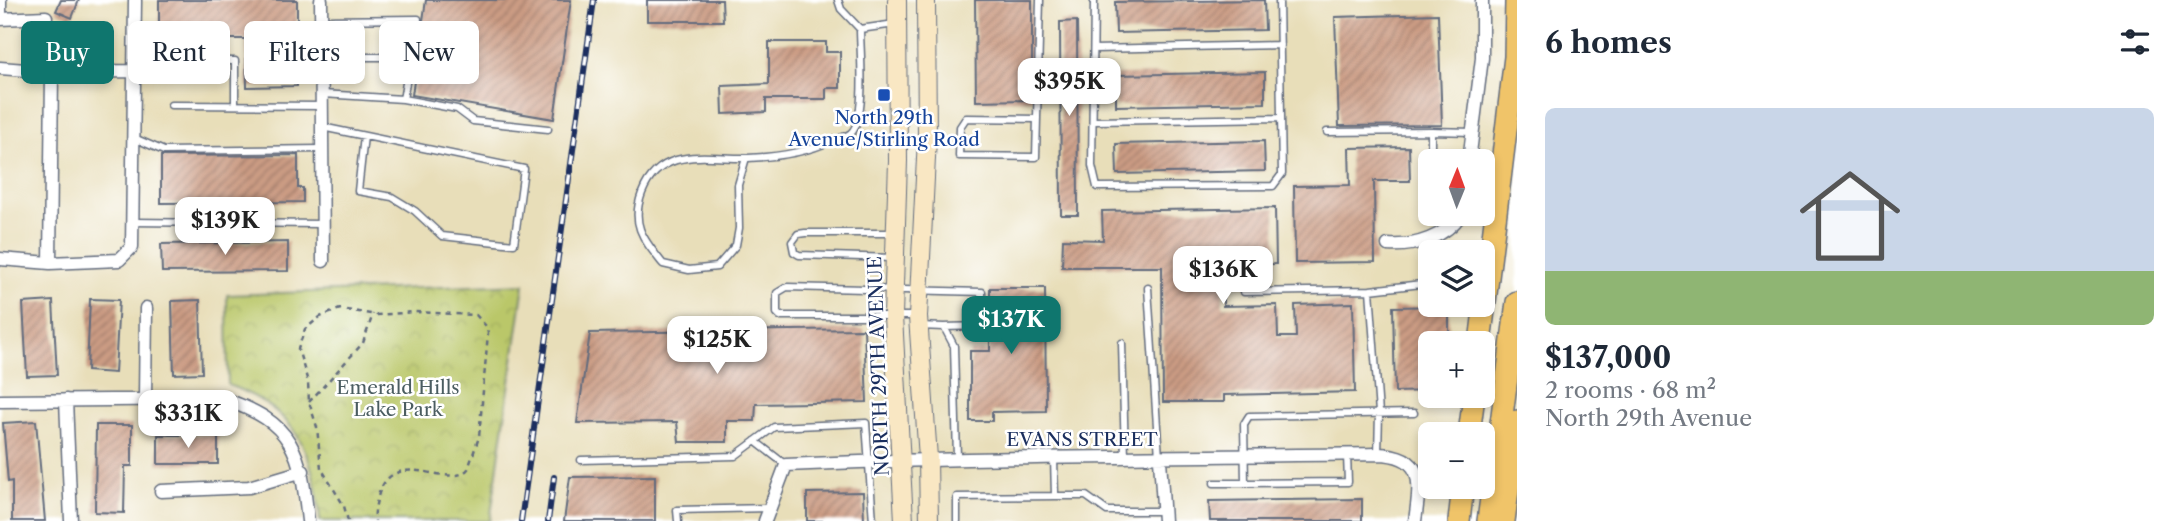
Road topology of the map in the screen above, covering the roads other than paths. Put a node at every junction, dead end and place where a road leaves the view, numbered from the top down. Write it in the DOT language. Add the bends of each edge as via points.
graph roads {
  1 [pos="0,0"];
  2 [pos="135,0"];
  3 [pos="321,0"];
  4 [pos="838,0"];
  5 [pos="897,0"];
  6 [pos="926,0"];
  7 [pos="1040,0"];
  8 [pos="1094,0"];
  9 [pos="1279,0"];
  10 [pos="1482,0"];
  11 [pos="1516,0"];
  12 [pos="0,12"];
  13 [pos="46,17"];
  14 [pos="0,19"];
  15 [pos="321,19"];
  16 [pos="135,21"];
  17 [pos="418,21"];
  18 [pos="897,24"];
  19 [pos="860,29"];
  20 [pos="1280,45"];
  21 [pos="1094,48"];
  22 [pos="230,61"];
  23 [pos="0,68"];
  24 [pos="21,70"];
  25 [pos="52,84"];
  26 [pos="134,84"];
  27 [pos="406,84"];
  28 [pos="404,99"];
  29 [pos="322,100"];
  30 [pos="171,105"];
  31 [pos="235,105"];
  32 [pos="1281,118"];
  33 [pos="1035,119"];
  34 [pos="1095,121"];
  35 [pos="322,127"];
  36 [pos="548,130"];
  37 [pos="1431,131"];
  38 [pos="1327,132"];
  39 [pos="1474,132"];
  40 [pos="364,136"];
  41 [pos="134,138"];
  42 [pos="322,149"];
  43 [pos="1431,149"];
  44 [pos="1471,149"];
  45 [pos="746,158"];
  46 [pos="133,222"];
  47 [pos="322,224"];
  48 [pos="1447,226"];
  49 [pos="895,233"];
  50 [pos="1388,245"];
  51 [pos="895,258"];
  52 [pos="0,259"];
  53 [pos="323,261"];
  54 [pos="50,263"];
  55 [pos="1418,284"];
  56 [pos="1148,288"];
  57 [pos="894,290"];
  58 [pos="1370,290"];
  59 [pos="918,291"];
  60 [pos="1244,292"];
  61 [pos="1517,302"];
  62 [pos="146,309"];
  63 [pos="893,316"];
  64 [pos="918,321"];
  65 [pos="944,327"];
  66 [pos="1481,331"];
  67 [pos="1122,343"];
  68 [pos="145,399"];
  69 [pos="66,400"];
  70 [pos="0,401"];
  71 [pos="1379,413"];
  72 [pos="1414,413"];
  73 [pos="1517,421"];
  74 [pos="755,441"];
  75 [pos="1347,454"];
  76 [pos="1378,454"];
  77 [pos="1245,456"];
  78 [pos="928,458"];
  79 [pos="957,458"];
  80 [pos="1054,458"];
  81 [pos="1125,458"];
  82 [pos="1160,459"];
  83 [pos="581,460"];
  84 [pos="900,460"];
  85 [pos="867,461"];
  86 [pos="786,465"];
  87 [pos="303,471"];
  88 [pos="1214,483"];
  89 [pos="1245,483"];
  90 [pos="162,491"];
  91 [pos="1055,496"];
  92 [pos="1462,499"];
  93 [pos="769,508"];
  94 [pos="1164,516"];
  95 [pos="71,521"];
  96 [pos="308,521"];
  97 [pos="678,521"];
  98 [pos="765,521"];
  99 [pos="873,521"];
  100 [pos="904,521"];
  101 [pos="929,521"];
  102 [pos="957,521"];
  103 [pos="1415,521"];
  104 [pos="1459,521"];
  105 [pos="1488,521"];
  106 [pos="1504,521"];
  1 -- 12 [label="street"];
  2 -- 16 [label="street"];
  3 -- 15 [label="street"];
  4 -- 19 [label="lane"];
  5 -- 18 [label="street, NORTH 29TH AVENUE"];
  6 -- 59 [label="street" via="927,138"];
  7 -- 33 [label="lane" via="1040,108"];
  8 -- 21 [label="lane"];
  9 -- 20 [label="lane"];
  10 -- 39 [label="street" via="1482,58"];
  11 -- 66 [label="highway" via="1515,57"];
  13 -- 14 [label="street"];
  15 -- 17 [label="lane"];
  15 -- 29 [label="street"];
  18 -- 19 [label="lane"];
  18 -- 49 [label="street, NORTH 29TH AVENUE"];
  19 -- 45 [label="lane" via="859,119 850,133 810,151"];
  20 -- 21 [label="lane"];
  20 -- 32 [label="lane"];
  21 -- 34 [label="lane"];
  22 -- 31 [label="lane" via="235,61"];
  23 -- 24 [label="street"];
  25 -- 54 [label="street"];
  26 -- 41 [label="street"];
  27 -- 28 [label="lane"];
  28 -- 29 [label="lane"];
  28 -- 36 [label="lane" via="457,109 473,121"];
  29 -- 31 [label="lane"];
  29 -- 35 [label="street"];
  30 -- 31 [label="lane"];
  32 -- 34 [label="lane"];
  32 -- 34 [label="lane" via="1282,174 1273,186 1097,187 1092,166"];
  33 -- 33 [label="lane" via="966,118 960,127 960,156 1036,157"];
  35 -- 40 [label="lane"];
  35 -- 42 [label="street"];
  37 -- 38 [label="lane"];
  37 -- 39 [label="lane"];
  37 -- 43 [label="lane"];
  39 -- 44 [label="street"];
  40 -- 40 [label="lane" via="524,169 514,244 442,236 392,197 358,191"];
  41 -- 42 [label="lane" via="164,151"];
  41 -- 46 [label="street"];
  42 -- 47 [label="street"];
  45 -- 45 [label="lane" via="680,159 660,167 646,183 638,206 638,229 663,264 689,270 717,267 736,245 738,185"];
  46 -- 47 [label="lane"];
  46 -- 54 [label="street" via="132,247 119,260"];
  47 -- 53 [label="street"];
  48 -- 50 [label="street" via="1434,237"];
  49 -- 51 [label="street, NORTH 29TH AVENUE"];
  49 -- 51 [label="lane" via="805,233 793,237 792,242 799,255"];
  51 -- 57 [label="street, NORTH 29TH AVENUE"];
  52 -- 54 [label="street"];
  55 -- 58 [label="lane"];
  56 -- 82 [label="lane"];
  57 -- 59 [label="lane"];
  57 -- 63 [label="street, NORTH 29TH AVENUE"];
  57 -- 63 [label="lane" via="788,287 777,293 780,316"];
  58 -- 60 [label="lane"];
  58 -- 71 [label="lane"];
  59 -- 64 [label="street"];
  59 -- 65 [label="lane" via="982,292 983,326"];
  61 -- 105 [label="highway"];
  62 -- 68 [label="street"];
  63 -- 64 [label="lane"];
  63 -- 84 [label="street, NORTH 29TH AVENUE"];
  64 -- 65 [label="lane"];
  64 -- 78 [label="street"];
  65 -- 79 [label="lane" via="954,346"];
  67 -- 81 [label="lane"];
  68 -- 69 [label="street"];
  68 -- 87 [label="street" via="223,399 256,410 276,424"];
  69 -- 70 [label="street"];
  69 -- 95 [label="street"];
  71 -- 72 [label="lane"];
  71 -- 76 [label="lane"];
  71 -- 77 [label="lane" via="1249,416 1244,424"];
  73 -- 106 [label="highway"];
  74 -- 83 [label="lane" via="735,456"];
  74 -- 85 [label="lane" via="774,428 866,423"];
  74 -- 86 [label="lane"];
  75 -- 76 [label="street, EVANS STREET"];
  75 -- 77 [label="street, EVANS STREET"];
  75 -- 89 [label="lane" via="1348,482"];
  76 -- 103 [label="street, EVANS STREET" via="1402,457 1415,468 1420,484"];
  77 -- 82 [label="street, EVANS STREET"];
  77 -- 89 [label="lane"];
  78 -- 79 [label="street, EVANS STREET"];
  78 -- 84 [label="street, EVANS STREET"];
  78 -- 101 [label="street"];
  79 -- 80 [label="street, EVANS STREET"];
  80 -- 81 [label="street, EVANS STREET"];
  80 -- 91 [label="lane"];
  81 -- 82 [label="street, EVANS STREET"];
  82 -- 94 [label="street"];
  84 -- 85 [label="street, EVANS STREET"];
  84 -- 100 [label="street, NORTH 29TH AVENUE"];
  85 -- 86 [label="street, EVANS STREET"];
  85 -- 99 [label="lane"];
  86 -- 93 [label="street"];
  87 -- 90 [label="street" via="249,487"];
  87 -- 96 [label="street"];
  88 -- 89 [label="lane"];
  91 -- 94 [label="lane" via="1086,496 1107,512"];
  91 -- 102 [label="lane" via="957,497"];
  92 -- 104 [label="highway"];
  93 -- 97 [label="lane" via="677,510"];
  93 -- 98 [label="street"];
}
